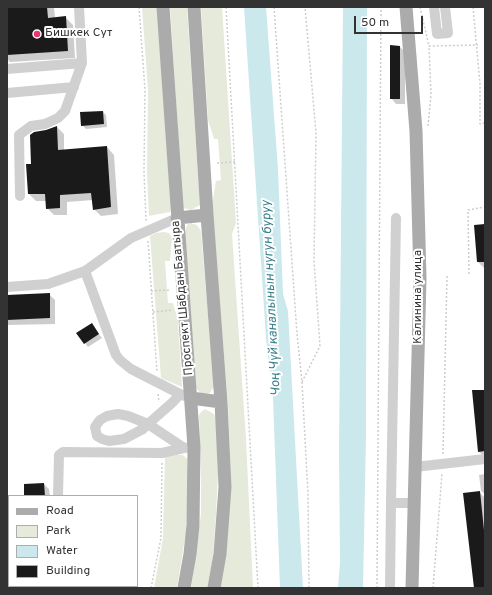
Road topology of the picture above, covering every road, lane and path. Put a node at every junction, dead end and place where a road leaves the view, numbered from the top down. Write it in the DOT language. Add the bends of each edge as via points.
graph roads {
  1 [pos="79,7"];
  2 [pos="139,7"];
  3 [pos="163,7"];
  4 [pos="194,7"];
  5 [pos="226,7"];
  6 [pos="274,7"];
  7 [pos="305,7"];
  8 [pos="381,7"];
  9 [pos="406,7"];
  10 [pos="420,7"];
  11 [pos="434,7"];
  12 [pos="445,7"];
  13 [pos="473,7"];
  14 [pos="478,45"];
  15 [pos="429,46"];
  16 [pos="82,63"];
  17 [pos="7,69"];
  18 [pos="74,87"];
  19 [pos="7,93"];
  20 [pos="485,124"];
  21 [pos="427,130"];
  22 [pos="235,162"];
  23 [pos="217,163"];
  24 [pos="20,196"];
  25 [pos="484,207"];
  26 [pos="207,215"];
  27 [pos="176,218"];
  28 [pos="396,218"];
  29 [pos="147,230"];
  30 [pos="85,271"];
  31 [pos="469,274"];
  32 [pos="447,276"];
  33 [pos="7,287"];
  34 [pos="170,290"];
  35 [pos="151,291"];
  36 [pos="173,310"];
  37 [pos="153,312"];
  38 [pos="158,382"];
  39 [pos="302,382"];
  40 [pos="185,396"];
  41 [pos="221,402"];
  42 [pos="160,414"];
  43 [pos="148,424"];
  44 [pos="189,448"];
  45 [pos="162,453"];
  46 [pos="485,459"];
  47 [pos="443,464"];
  48 [pos="415,467"];
  49 [pos="58,495"];
  50 [pos="391,503"];
  51 [pos="415,503"];
  52 [pos="151,588"];
  53 [pos="184,588"];
  54 [pos="214,588"];
  55 [pos="258,588"];
  56 [pos="308,588"];
  57 [pos="377,588"];
  58 [pos="390,588"];
  59 [pos="412,588"];
  60 [pos="433,588"];
  1 -- 16 [label="lane"];
  2 -- 29 [label="path" via="145,90 144,172"];
  3 -- 27 [label="main road, Проспект Шабдан Баатыра"];
  4 -- 26 [label="main road"];
  5 -- 22 [label="path"];
  6 -- 39 [label="path"];
  7 -- 39 [label="path" via="316,133 314,261 320,346"];
  8 -- 57 [label="path"];
  9 -- 48 [label="main road, Калинина улица" via="416,131 420,278"];
  10 -- 15 [label="path"];
  11 -- 12 [label="lane" via="437,34 448,33"];
  13 -- 14 [label="path"];
  14 -- 15 [label="path"];
  14 -- 20 [label="path" via="480,124"];
  15 -- 21 [label="path" via="432,95"];
  16 -- 17 [label="lane"];
  16 -- 18 [label="lane"];
  18 -- 19 [label="lane"];
  18 -- 24 [label="lane" via="65,111 58,118 45,124 31,126 19,135"];
  22 -- 23 [label="path"];
  22 -- 55 [label="path"];
  25 -- 31 [label="path" via="468,210"];
  26 -- 27 [label="main road"];
  26 -- 41 [label="main road"];
  27 -- 29 [label="lane"];
  27 -- 40 [label="main road, Проспект Шабдан Баатыра"];
  28 -- 50 [label="lane"];
  29 -- 30 [label="lane" via="131,238"];
  29 -- 35 [label="path"];
  30 -- 33 [label="lane" via="48,284"];
  30 -- 38 [label="lane" via="116,355 125,365"];
  32 -- 47 [label="path"];
  34 -- 35 [label="path"];
  35 -- 37 [label="path"];
  36 -- 37 [label="path"];
  37 -- 38 [label="path"];
  38 -- 40 [label="lane"];
  38 -- 42 [label="path"];
  39 -- 56 [label="path" via="308,495"];
  40 -- 41 [label="main road"];
  40 -- 42 [label="lane"];
  40 -- 44 [label="main road, Проспект Шабдан Баатыра"];
  41 -- 54 [label="main road" via="225,487 220,554"];
  42 -- 43 [label="lane"];
  43 -- 43 [label="lane" via="118,414 106,416 95,428 97,436 109,441 124,439"];
  43 -- 44 [label="lane"];
  44 -- 45 [label="lane"];
  44 -- 53 [label="main road, Проспект Шабдан Баатыра" via="193,525"];
  45 -- 49 [label="lane" via="63,452 60,455"];
  45 -- 52 [label="path" via="161,538"];
  46 -- 47 [label="lane"];
  47 -- 48 [label="lane"];
  47 -- 60 [label="path"];
  48 -- 51 [label="main road, Калинина улица"];
  50 -- 51 [label="lane"];
  50 -- 58 [label="lane"];
  51 -- 59 [label="main road, Калинина улица"];
}
